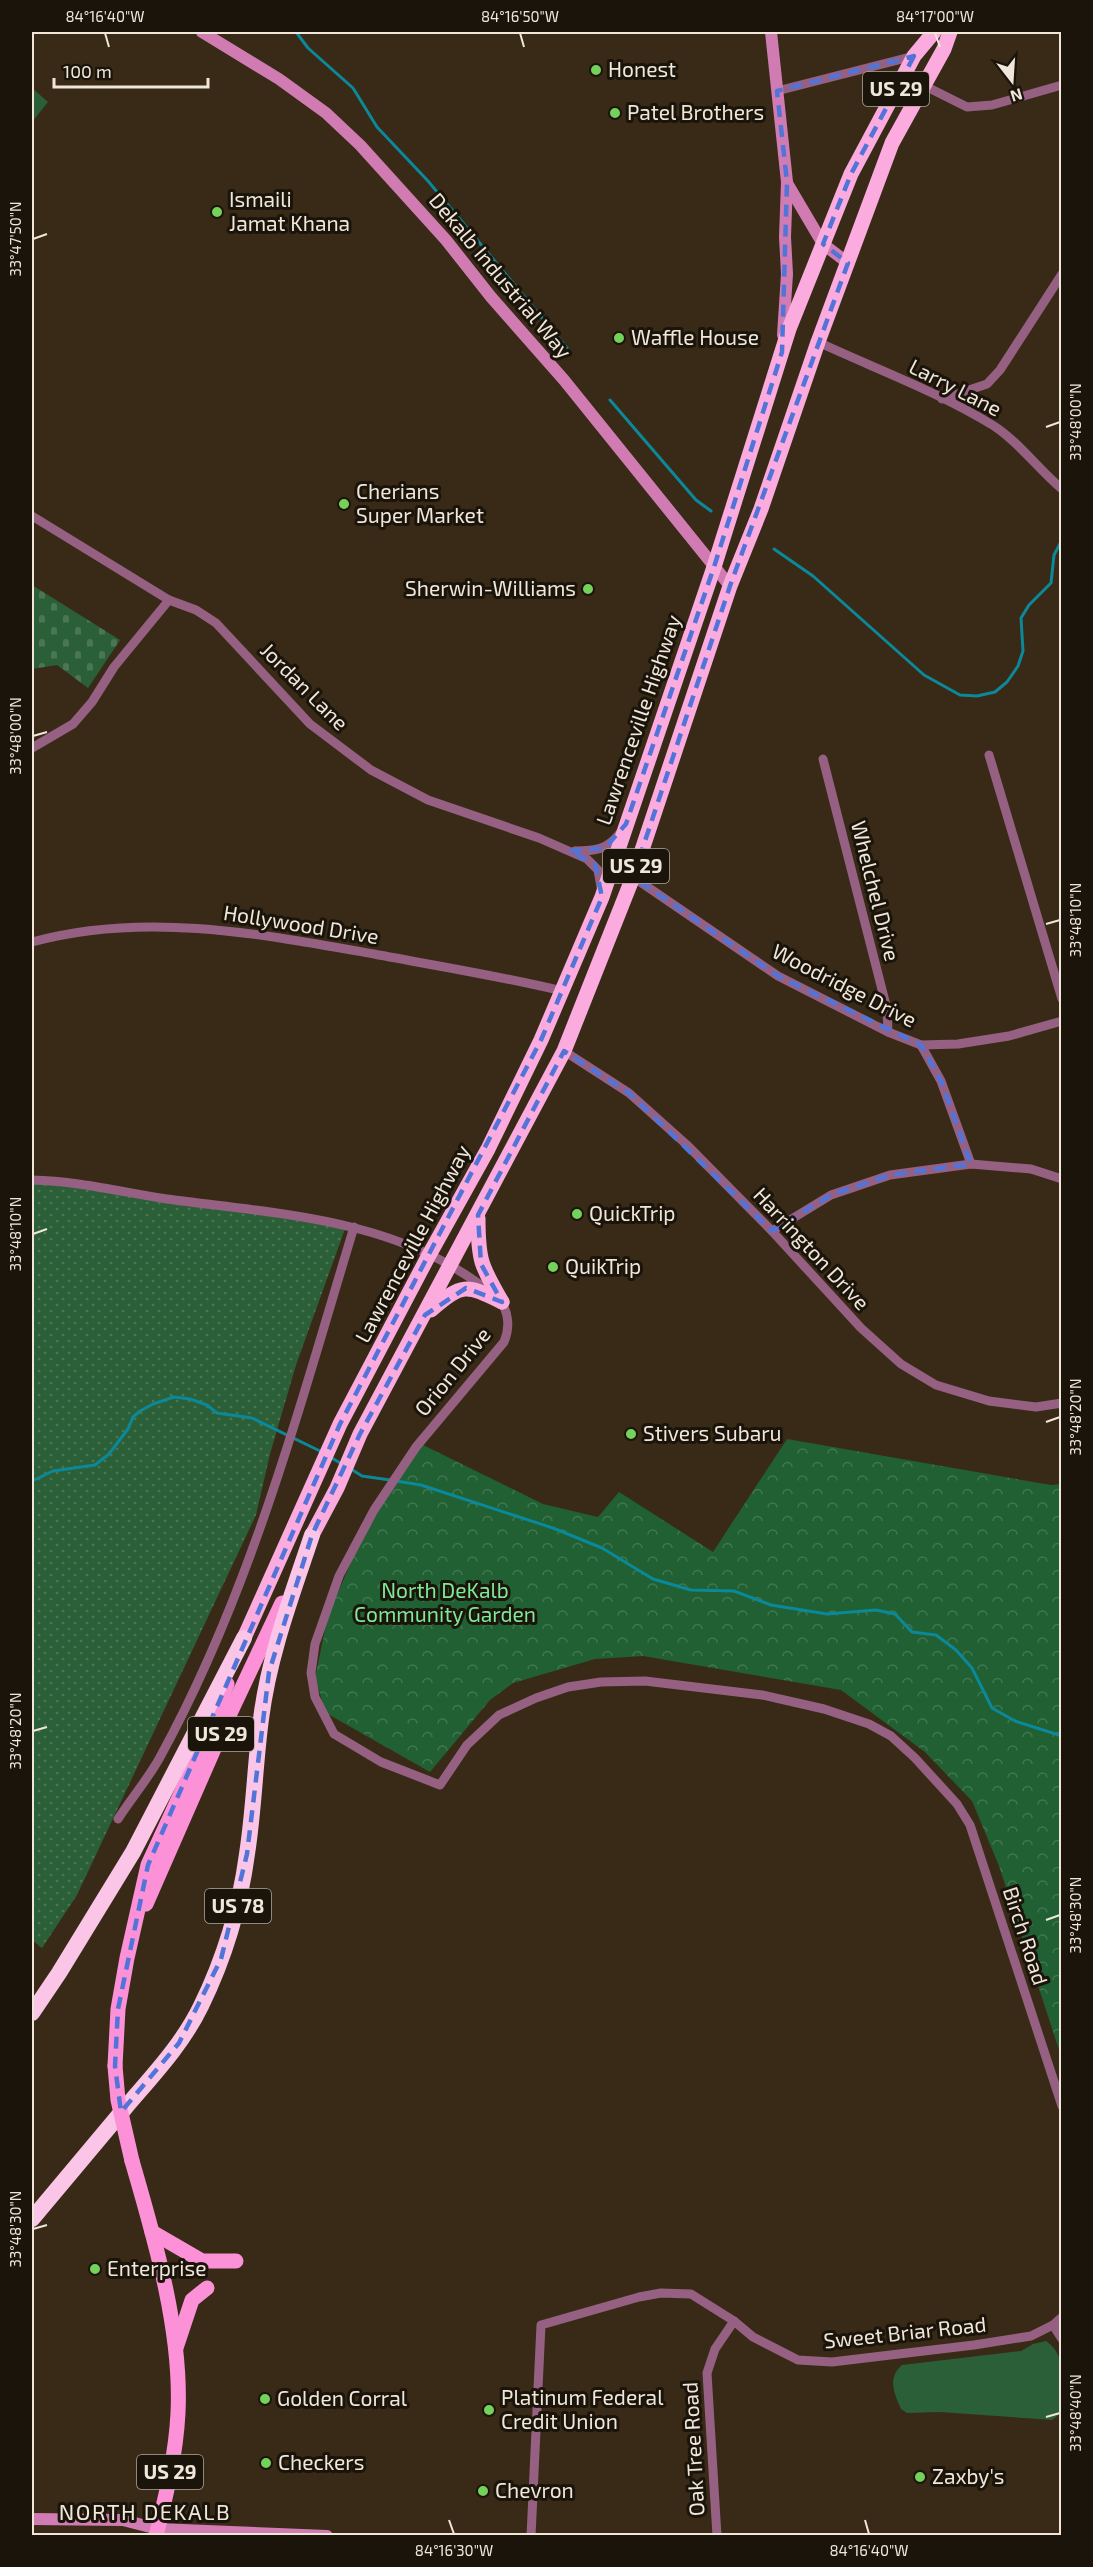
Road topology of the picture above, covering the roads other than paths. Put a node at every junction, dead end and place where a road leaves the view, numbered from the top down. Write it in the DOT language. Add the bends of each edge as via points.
graph roads {
  1 [pos="202,32"];
  2 [pos="771,32"];
  3 [pos="934,32"];
  4 [pos="950,32"];
  5 [pos="914,56"];
  6 [pos="923,85"];
  7 [pos="1062,85"];
  8 [pos="777,91"];
  9 [pos="787,182"];
  10 [pos="823,244"];
  11 [pos="848,263"];
  12 [pos="1062,274"];
  13 [pos="818,342"];
  14 [pos="782,352"];
  15 [pos="942,399"];
  16 [pos="1062,489"];
  17 [pos="32,516"];
  18 [pos="714,567"];
  19 [pos="730,586"];
  20 [pos="169,600"];
  21 [pos="32,748"];
  22 [pos="989,755"];
  23 [pos="823,759"];
  24 [pos="626,824"];
  25 [pos="569,851"];
  26 [pos="633,877"];
  27 [pos="602,897"];
  28 [pos="32,942"];
  29 [pos="562,991"];
  30 [pos="1062,999"];
  31 [pos="1062,1021"];
  32 [pos="888,1032"];
  33 [pos="921,1045"];
  34 [pos="564,1052"];
  35 [pos="971,1164"];
  36 [pos="1062,1179"];
  37 [pos="32,1180"];
  38 [pos="478,1215"];
  39 [pos="354,1227"];
  40 [pos="772,1231"];
  41 [pos="429,1255"];
  42 [pos="451,1266"];
  43 [pos="502,1302"];
  44 [pos="424,1315"];
  45 [pos="1062,1403"];
  46 [pos="312,1535"];
  47 [pos="244,1638"];
  48 [pos="440,1785"];
  49 [pos="118,1819"];
  50 [pos="133,1934"];
  51 [pos="32,2013"];
  52 [pos="1062,2106"];
  53 [pos="32,2219"];
  54 [pos="152,2232"];
  55 [pos="236,2261"];
  56 [pos="207,2288"];
  57 [pos="1062,2317"];
  58 [pos="734,2321"];
  59 [pos="1053,2325"];
  60 [pos="1062,2338"];
  61 [pos="175,2350"];
  62 [pos="32,2519"];
  63 [pos="157,2532"];
  64 [pos="141,2535"];
  65 [pos="327,2535"];
  66 [pos="531,2535"];
  67 [pos="717,2535"];
  1 -- 18 [label="main road, Dekalb Industrial Way" via="279,79 326,113 360,145 564,380"];
  2 -- 8 [label="main road"];
  3 -- 5 [label="highway, US 29"];
  4 -- 6 [label="highway, US 29"];
  5 -- 8 [label="street"];
  5 -- 10 [label="highway, US 29" via="851,174"];
  6 -- 7 [label="street" via="967,107 992,105"];
  6 -- 11 [label="highway, US 29" via="892,143"];
  8 -- 9 [label="main road"];
  9 -- 10 [label="main road"];
  9 -- 14 [label="main road"];
  10 -- 11 [label="main road"];
  10 -- 14 [label="highway, US 29"];
  11 -- 13 [label="highway, US 29"];
  12 -- 15 [label="street" via="987,384"];
  13 -- 15 [label="street, Larry Lane"];
  13 -- 19 [label="highway, US 29"];
  14 -- 18 [label="highway, US 29"];
  15 -- 16 [label="street, Larry Lane" via="1003,433"];
  17 -- 20 [label="street, Jordan Lane"];
  18 -- 19 [label="main road, Dekalb Industrial Way"];
  18 -- 24 [label="highway, Lawrenceville Highway / US 29"];
  19 -- 26 [label="highway, Lawrenceville Highway / US 29"];
  20 -- 21 [label="street" via="73,724"];
  20 -- 25 [label="street, Jordan Lane" via="196,610 225,630 310,724 371,770 428,801"];
  22 -- 30 [label="street"];
  23 -- 32 [label="street, Whelchel Drive" via="887,1009"];
  24 -- 25 [label="street, Jordan Lane" via="605,848"];
  24 -- 27 [label="highway, Lawrenceville Highway / US 29"];
  25 -- 27 [label="street, Jordan Lane" via="595,864 601,877"];
  26 -- 32 [label="street, Woodridge Drive" via="778,976"];
  26 -- 34 [label="highway, Lawrenceville Highway / US 29"];
  27 -- 29 [label="highway, Lawrenceville Highway / US 29"];
  28 -- 29 [label="street, Hollywood Drive" via="102,930 215,928 280,936"];
  29 -- 41 [label="highway, Lawrenceville Highway / US 29" via="488,1149"];
  31 -- 33 [label="street, Woodridge Drive" via="1009,1036"];
  32 -- 33 [label="street, Woodridge Drive"];
  33 -- 35 [label="street" via="941,1081"];
  34 -- 38 [label="highway, Lawrenceville Highway / US 29"];
  34 -- 40 [label="street, Harrington Drive" via="629,1093"];
  35 -- 36 [label="street" via="1030,1169"];
  35 -- 40 [label="street" via="890,1175 831,1195"];
  37 -- 39 [label="street"];
  38 -- 42 [label="highway, Lawrenceville Highway / US 29"];
  38 -- 43 [label="highway" via="478,1252"];
  39 -- 41 [label="street" via="391,1237"];
  39 -- 49 [label="street" via="280,1473 219,1637 158,1760"];
  40 -- 45 [label="street, Harrington Drive" via="861,1328 936,1385 989,1401 1036,1407"];
  41 -- 42 [label="street"];
  41 -- 47 [label="highway, Lawrenceville Highway / US 29" via="340,1424"];
  42 -- 43 [label="street"];
  42 -- 44 [label="highway, Lawrenceville Highway / US 29"];
  43 -- 44 [label="highway" via="466,1288 447,1296"];
  43 -- 48 [label="street, Orion Drive" via="508,1317 504,1342 416,1447 374,1510 339,1576 315,1644 311,1673 315,1697 334,1734 381,1761"];
  44 -- 46 [label="highway, Lawrenceville Highway / US 29" via="360,1434"];
  46 -- 50 [label="main road, Lawrenceville Highway / US 29"];
  46 -- 53 [label="highway, US 78" via="269,1672 245,1865 237,1909 217,1969 201,2007 179,2043"];
  47 -- 50 [label="main road, Lawrenceville Highway / US 29" via="206,1739 148,1865"];
  47 -- 51 [label="highway" via="133,1852"];
  48 -- 52 [label="street, Birch Road" via="467,1745 499,1716 568,1687 601,1682 645,1681 762,1695 869,1724 891,1736 917,1760 957,1804 970,1825"];
  50 -- 54 [label="main road, Lawrenceville Highway / US 29, bridge" via="118,2009 118,2100"];
  54 -- 55 [label="main road" via="202,2261"];
  54 -- 61 [label="main road, Lawrenceville Highway / US 29"];
  56 -- 61 [label="main road" via="192,2300"];
  57 -- 59 [label="street"];
  58 -- 59 [label="street, Sweet Briar Road" via="753,2337 798,2360 832,2362 1031,2336"];
  58 -- 66 [label="street" via="691,2295 661,2293 541,2325"];
  58 -- 67 [label="street, Oak Tree Road" via="715,2349 707,2373"];
  59 -- 60 [label="street"];
  61 -- 63 [label="main road, Lawrenceville Highway / US 29" via="178,2413 170,2477"];
  62 -- 63 [label="main road" via="123,2520"];
  63 -- 64 [label="main road"];
  63 -- 65 [label="main road"];
}
